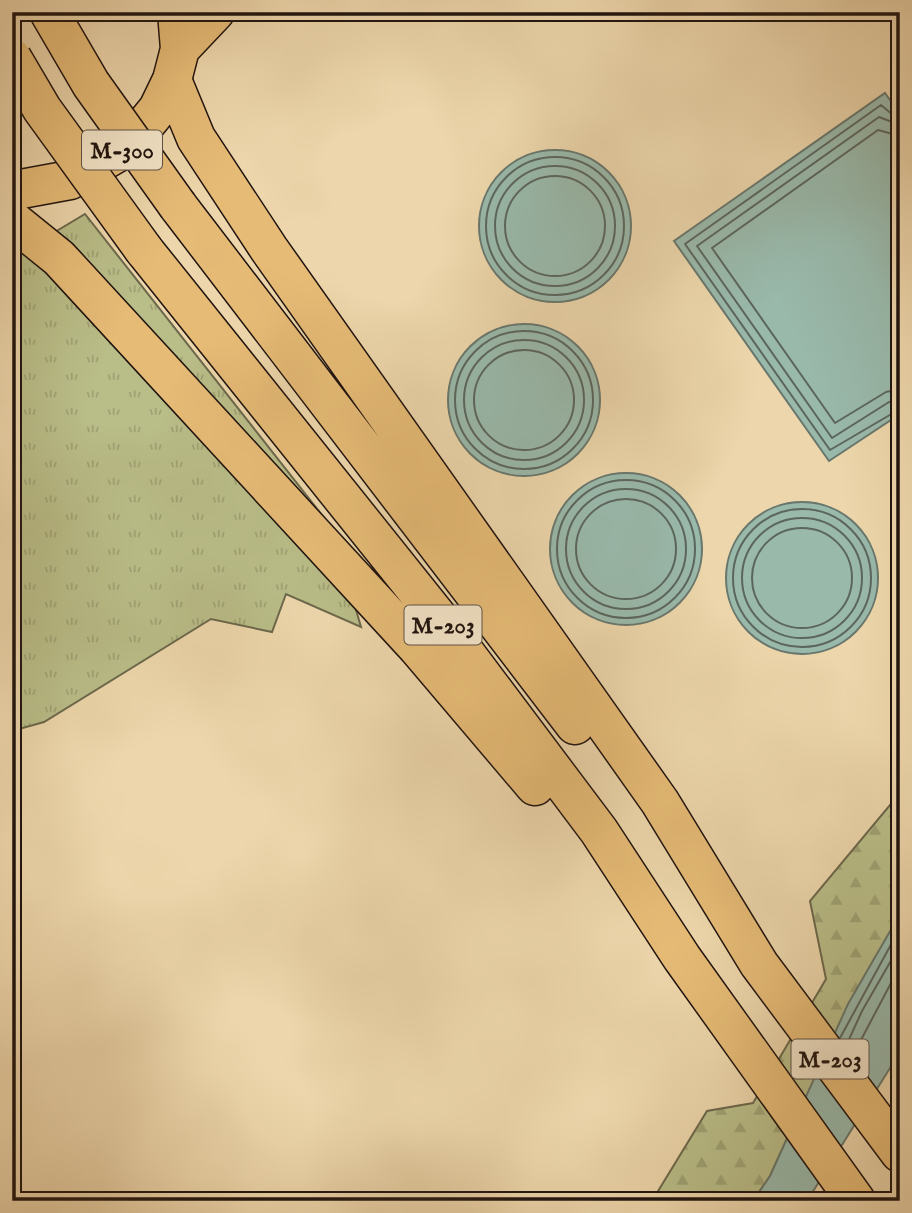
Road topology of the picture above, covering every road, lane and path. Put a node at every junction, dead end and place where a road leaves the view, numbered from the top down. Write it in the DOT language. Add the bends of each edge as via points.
graph roads {
  1 [pos="49,12"];
  2 [pos="215,12"];
  3 [pos="176,47"];
  4 [pos="12,58"];
  5 [pos="12,187"];
  6 [pos="12,220"];
  7 [pos="738,933"];
  8 [pos="682,958"];
  9 [pos="900,1153"];
  10 [pos="856,1201"];
  1 -- 7 [label="main road, M-203, bridge" via="91,84 178,206"];
  2 -- 3 [label="main road, M-300"];
  3 -- 5 [label="main road, M-300" via="159,108 127,147 70,180"];
  3 -- 7 [label="main road, M-203" via="196,138 269,249 660,802"];
  4 -- 8 [label="main road, M-203, bridge" via="42,108 144,250 445,626 599,831"];
  6 -- 8 [label="main road" via="60,258 417,647"];
  7 -- 9 [label="main road, M-203"];
  8 -- 10 [label="main road, M-203"];
}
